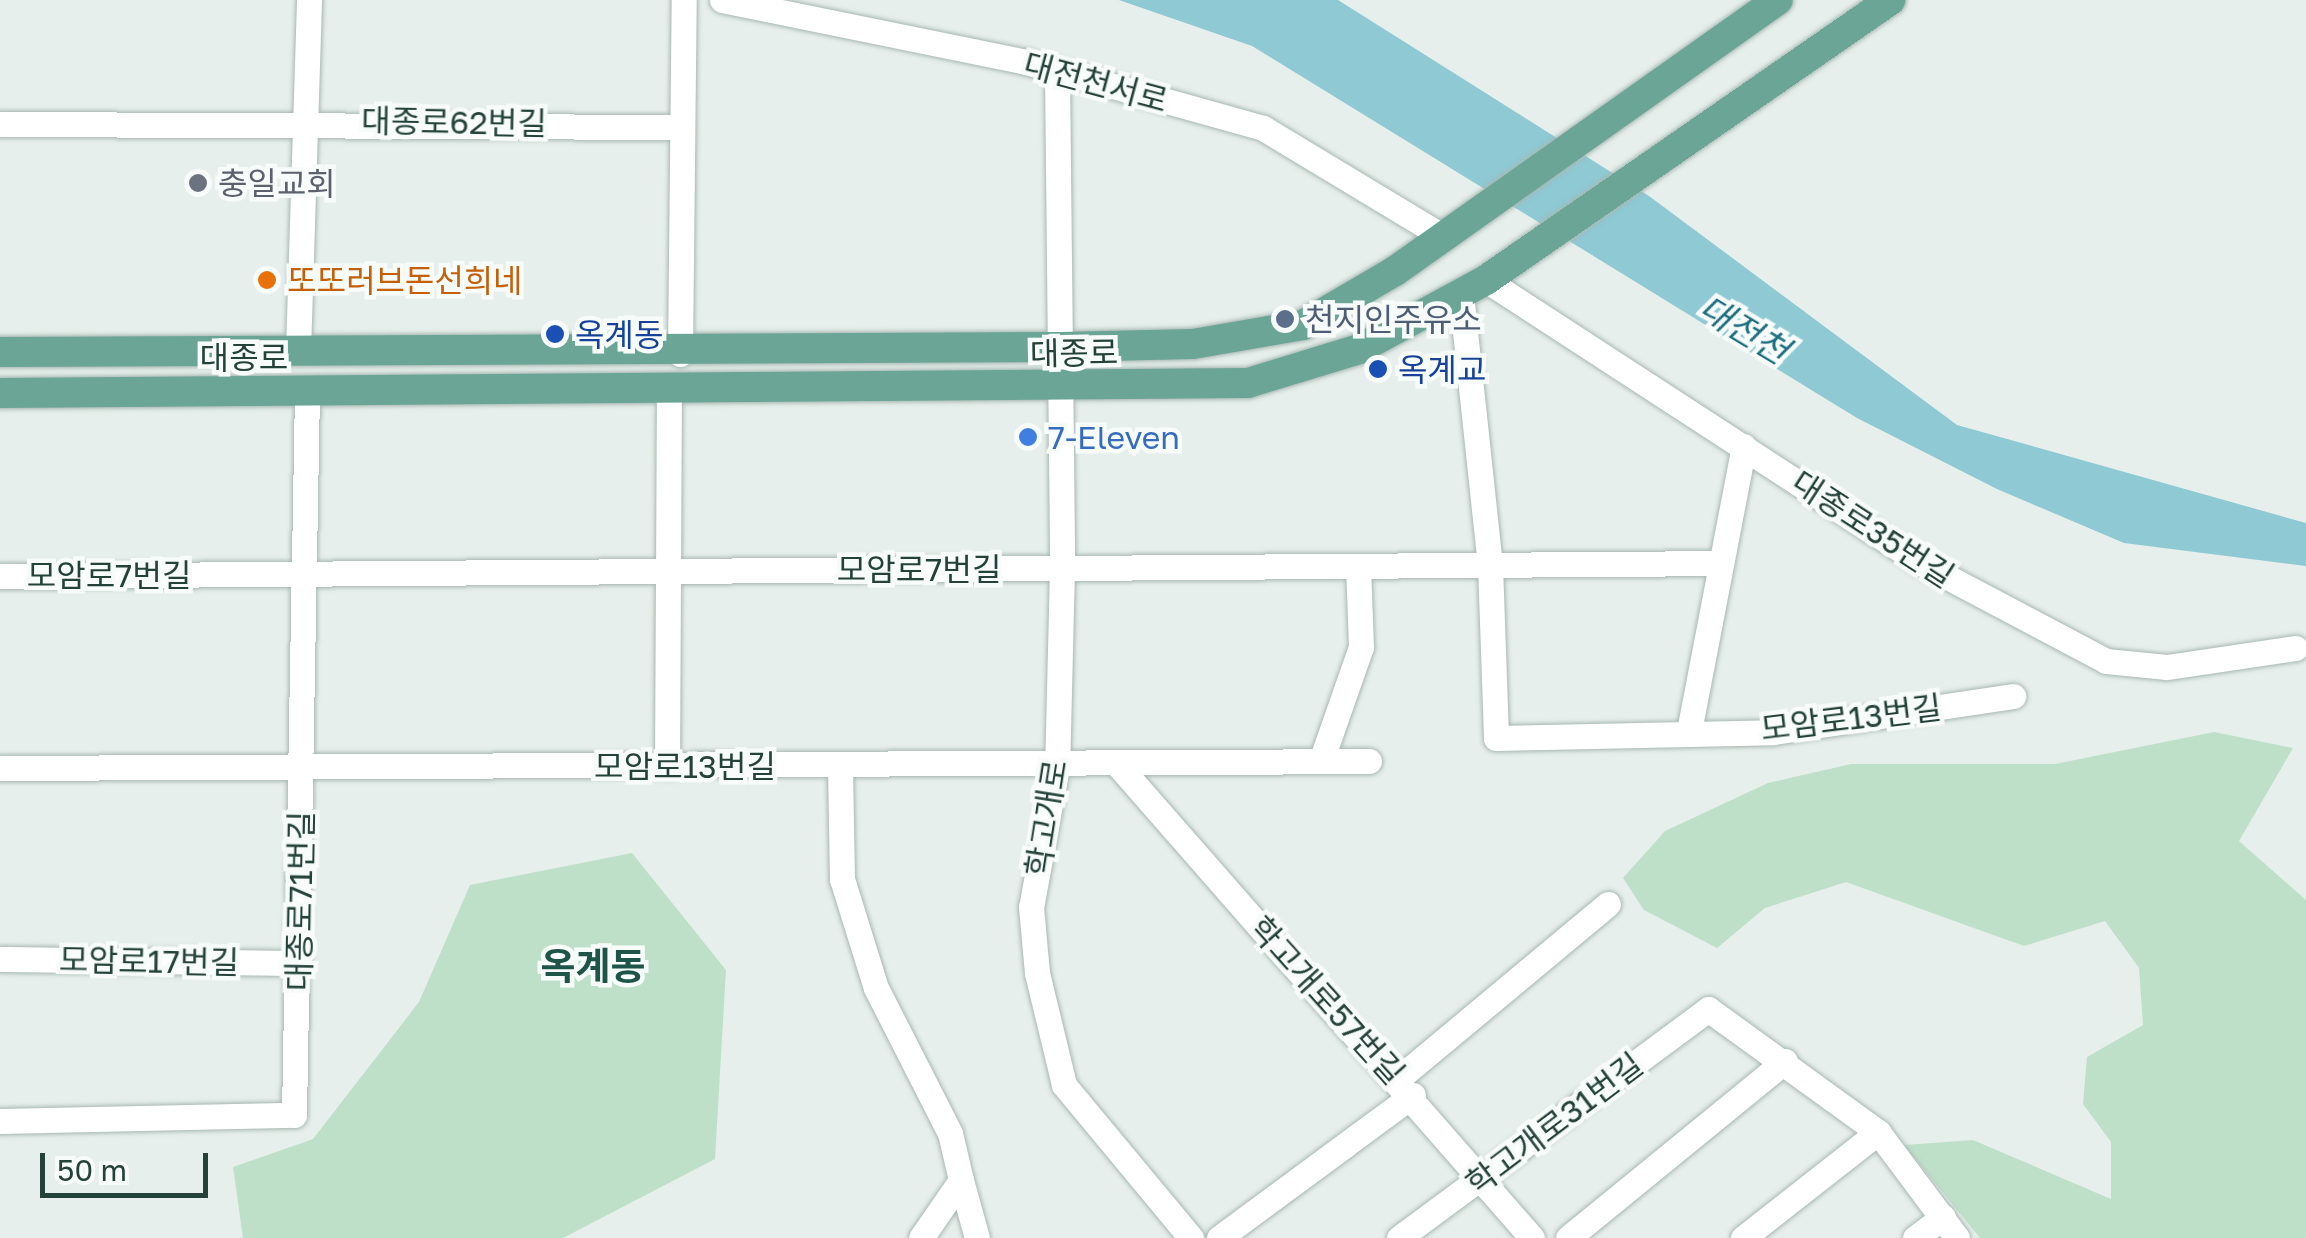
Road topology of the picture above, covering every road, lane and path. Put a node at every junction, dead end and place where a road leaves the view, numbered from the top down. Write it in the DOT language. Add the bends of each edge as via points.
graph roads {
  1 [pos="309,0"];
  2 [pos="684,0"];
  3 [pos="722,0"];
  4 [pos="1778,0"];
  5 [pos="1890,0"];
  6 [pos="1057,71"];
  7 [pos="304,120"];
  8 [pos="0,124"];
  9 [pos="680,126"];
  10 [pos="1444,235"];
  11 [pos="1473,287"];
  12 [pos="1060,347"];
  13 [pos="298,351"];
  14 [pos="0,352"];
  15 [pos="680,354"];
  16 [pos="669,388"];
  17 [pos="1062,390"];
  18 [pos="307,391"];
  19 [pos="0,393"];
  20 [pos="1744,446"];
  21 [pos="1717,563"];
  22 [pos="1490,565"];
  23 [pos="1358,566"];
  24 [pos="1062,568"];
  25 [pos="672,571"];
  26 [pos="304,574"];
  27 [pos="0,576"];
  28 [pos="2296,648"];
  29 [pos="2012,696"];
  30 [pos="1688,731"];
  31 [pos="1369,761"];
  32 [pos="1320,762"];
  33 [pos="668,766"];
  34 [pos="840,766"];
  35 [pos="1057,766"];
  36 [pos="1118,766"];
  37 [pos="302,767"];
  38 [pos="0,768"];
  39 [pos="1608,904"];
  40 [pos="0,959"];
  41 [pos="298,963"];
  42 [pos="1785,1060"];
  43 [pos="1406,1087"];
  44 [pos="0,1121"];
  45 [pos="1878,1132"];
  46 [pos="1482,1177"];
  47 [pos="961,1180"];
  48 [pos="1950,1228"];
  49 [pos="921,1238"];
  50 [pos="978,1238"];
  51 [pos="1192,1238"];
  52 [pos="1218,1238"];
  53 [pos="1399,1238"];
  54 [pos="1532,1238"];
  55 [pos="1568,1238"];
  56 [pos="1743,1238"];
  57 [pos="1915,1238"];
  1 -- 7 [label="street, 대종로"];
  2 -- 9 [label="street"];
  3 -- 6 [label="street, 대전천서로"];
  4 -- 10 [label="main road, 대종로"];
  5 -- 11 [label="main road, 대종로"];
  6 -- 10 [label="street, 대전천서로" via="1263,128"];
  6 -- 12 [label="street, 대종로"];
  7 -- 8 [label="street, 대종로62번길"];
  7 -- 9 [label="street, 대종로62번길"];
  7 -- 13 [label="street, 대종로"];
  9 -- 15 [label="street"];
  10 -- 12 [label="main road, 대종로" via="1303,325 1194,344"];
  11 -- 17 [label="main road, 대종로" via="1359,349 1248,383"];
  11 -- 20 [label="street, 대종로35번길"];
  11 -- 22 [label="street"];
  12 -- 15 [label="main road, 대종로"];
  12 -- 17 [label="street, 학고개로"];
  13 -- 14 [label="main road, 대종로"];
  13 -- 15 [label="main road, 대종로"];
  16 -- 17 [label="main road, 대종로"];
  16 -- 18 [label="main road, 대종로"];
  16 -- 25 [label="street"];
  17 -- 24 [label="street, 학고개로"];
  18 -- 19 [label="main road, 대종로"];
  18 -- 26 [label="street, 대종로71번길"];
  20 -- 21 [label="street"];
  20 -- 28 [label="street, 대종로35번길" via="1921,563 2106,662 2167,667"];
  21 -- 22 [label="street, 모암로7번길"];
  21 -- 30 [label="street"];
  22 -- 23 [label="street, 모암로7번길"];
  22 -- 30 [label="street, 모암로13번길" via="1496,738"];
  23 -- 24 [label="street, 모암로7번길"];
  23 -- 32 [label="street" via="1360,647"];
  24 -- 25 [label="street, 모암로7번길"];
  24 -- 35 [label="street, 학고개로"];
  25 -- 26 [label="street, 모암로7번길"];
  25 -- 33 [label="street"];
  26 -- 27 [label="street, 모암로7번길"];
  26 -- 37 [label="street, 대종로71번길"];
  29 -- 30 [label="street, 모암로13번길" via="1773,732"];
  31 -- 32 [label="street, 모암로13번길"];
  32 -- 36 [label="street, 모암로13번길"];
  33 -- 34 [label="street, 모암로13번길"];
  33 -- 37 [label="street, 모암로13번길"];
  34 -- 35 [label="street, 모암로13번길"];
  34 -- 47 [label="street" via="842,880 876,988 950,1132"];
  35 -- 36 [label="street, 모암로13번길"];
  35 -- 51 [label="street, 학고개로" via="1031,907 1045,1029 1064,1086 1095,1133"];
  36 -- 43 [label="street, 학고개로57번길"];
  37 -- 38 [label="street, 모암로13번길"];
  37 -- 41 [label="street, 대종로71번길"];
  39 -- 43 [label="street"];
  40 -- 41 [label="street, 모암로17번길"];
  41 -- 44 [label="street, 대종로71번길" via="297,1107 285,1122"];
  42 -- 45 [label="street"];
  42 -- 46 [label="street, 학고개로31번길" via="1708,1009"];
  42 -- 55 [label="street"];
  43 -- 46 [label="street, 학고개로57번길"];
  43 -- 52 [label="street"];
  45 -- 48 [label="street"];
  45 -- 56 [label="street"];
  46 -- 53 [label="street, 학고개로31번길"];
  46 -- 54 [label="street, 학고개로57번길"];
  47 -- 49 [label="street"];
  47 -- 50 [label="street"];
  48 -- 57 [label="street"];
}
